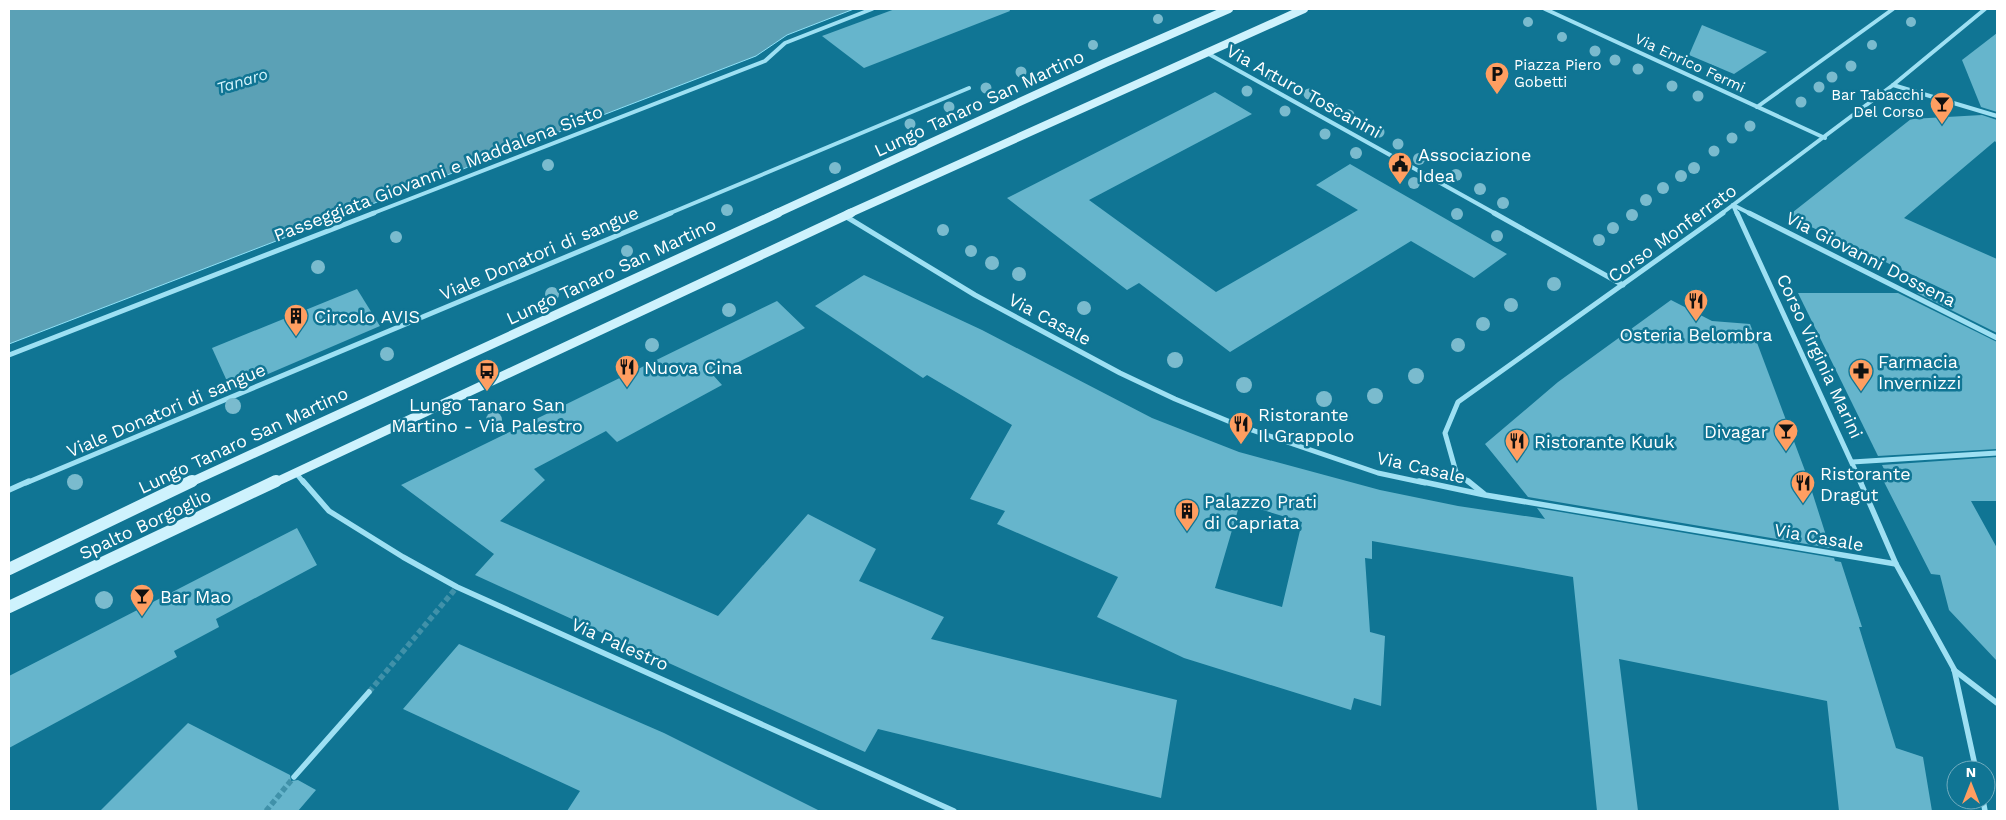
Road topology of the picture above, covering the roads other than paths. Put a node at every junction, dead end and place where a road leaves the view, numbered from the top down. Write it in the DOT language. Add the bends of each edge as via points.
graph roads {
  1 [pos="872,9"];
  2 [pos="1229,9"];
  3 [pos="1304,9"];
  4 [pos="1544,9"];
  5 [pos="1893,9"];
  6 [pos="1984,9"];
  7 [pos="1207,53"];
  8 [pos="1893,85"];
  9 [pos="969,88"];
  10 [pos="1757,107"];
  11 [pos="1997,116"];
  12 [pos="1825,138"];
  13 [pos="1733,204"];
  14 [pos="845,216"];
  15 [pos="1623,285"];
  16 [pos="1997,338"];
  17 [pos="9,355"];
  18 [pos="1997,453"];
  19 [pos="1852,462"];
  20 [pos="296,472"];
  21 [pos="9,490"];
  22 [pos="1486,495"];
  23 [pos="1896,564"];
  24 [pos="9,569"];
  25 [pos="9,607"];
  26 [pos="1954,669"];
  27 [pos="369,692"];
  28 [pos="1997,703"];
  29 [pos="1974,760"];
  30 [pos="294,777"];
  31 [pos="954,811"];
  1 -- 17 [label="street, Passeggiata Giovanni e Maddalena Sisto" via="785,43 766,61"];
  2 -- 24 [label="main road, Lungo Tanaro San Martino" via="209,473"];
  3 -- 7 [label="main road"];
  4 -- 10 [label="street, Via Enrico Fermi"];
  5 -- 10 [label="street"];
  6 -- 8 [label="street, Corso Monferrato"];
  7 -- 14 [label="main road"];
  7 -- 15 [label="street, Via Arturo Toscanini"];
  8 -- 11 [label="street"];
  8 -- 12 [label="street, Corso Monferrato"];
  9 -- 21 [label="street, Viale Donatori di sangue"];
  10 -- 12 [label="street, Via Enrico Fermi"];
  12 -- 13 [label="street, Corso Monferrato"];
  13 -- 15 [label="street, Corso Monferrato"];
  13 -- 16 [label="street, Via Giovanni Dossena"];
  13 -- 19 [label="street, Corso Virginia Marini"];
  14 -- 20 [label="main road"];
  14 -- 22 [label="street, Via Casale" via="975,295 1175,399 1240,426 1378,473"];
  15 -- 22 [label="street, Corso Monferrato" via="1458,402 1445,433 1456,472"];
  18 -- 19 [label="street"];
  19 -- 23 [label="street, Corso Virginia Marini"];
  20 -- 25 [label="main road, Spalto Borgoglio"];
  20 -- 31 [label="street, Via Palestro" via="329,511 457,587"];
  22 -- 23 [label="street, Via Casale"];
  23 -- 26 [label="street, Corso Virginia Marini"];
  26 -- 28 [label="street"];
  26 -- 29 [label="street, Corso Virginia Marini"];
  27 -- 30 [label="street"];
}
